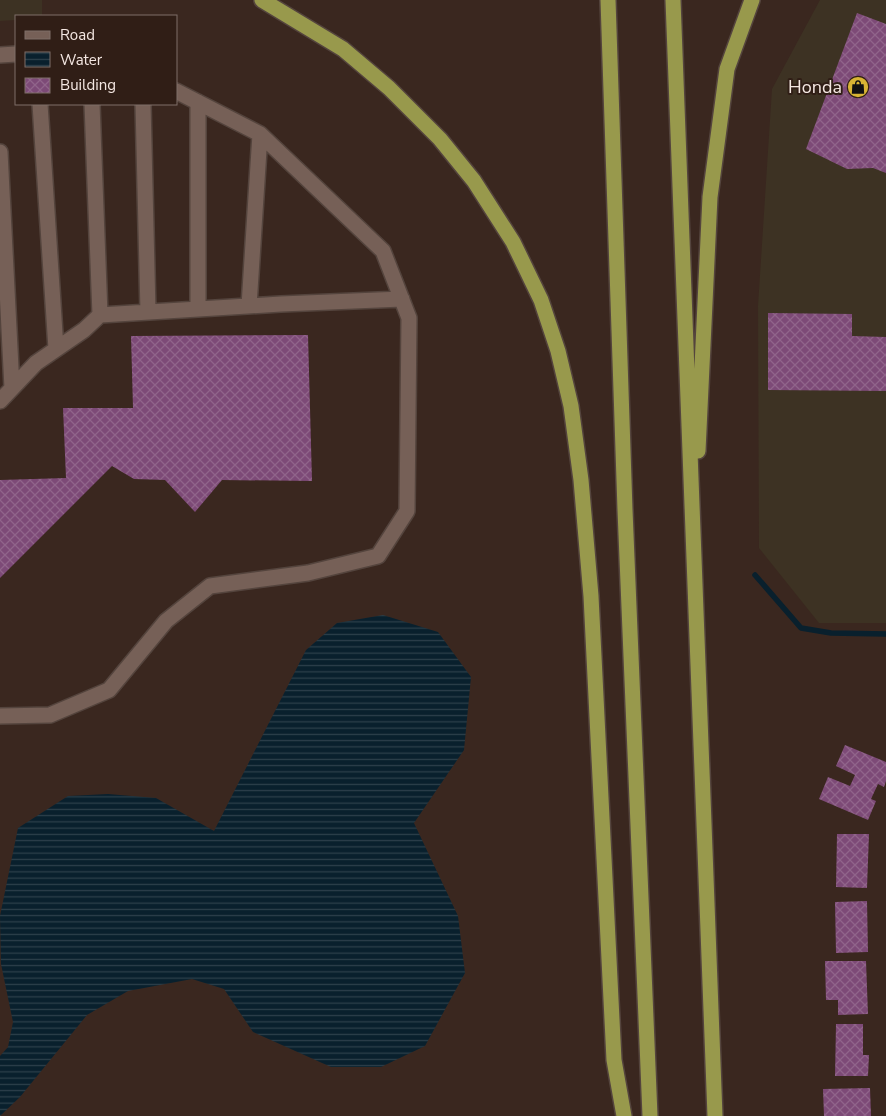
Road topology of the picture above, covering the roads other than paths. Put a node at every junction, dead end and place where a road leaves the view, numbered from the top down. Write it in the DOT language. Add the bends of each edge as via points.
graph roads {
  1 [pos="262,0"];
  2 [pos="608,0"];
  3 [pos="673,0"];
  4 [pos="752,0"];
  5 [pos="15,54"];
  6 [pos="0,55"];
  7 [pos="178,92"];
  8 [pos="198,102"];
  9 [pos="40,105"];
  10 [pos="92,105"];
  11 [pos="143,105"];
  12 [pos="260,134"];
  13 [pos="0,152"];
  14 [pos="402,299"];
  15 [pos="249,306"];
  16 [pos="198,309"];
  17 [pos="148,312"];
  18 [pos="100,315"];
  19 [pos="56,349"];
  20 [pos="12,388"];
  21 [pos="0,401"];
  22 [pos="693,552"];
  23 [pos="0,716"];
  24 [pos="624,1116"];
  25 [pos="650,1116"];
  26 [pos="715,1116"];
  1 -- 24 [label="highway" via="343,49 389,88 440,139 474,181 513,242 541,300 558,351 571,406 582,490 591,596 614,1060"];
  2 -- 25 [label="highway"];
  3 -- 22 [label="highway"];
  4 -- 22 [label="highway" via="727,69 710,197"];
  5 -- 6 [label="lane"];
  7 -- 8 [label="lane"];
  8 -- 12 [label="lane"];
  8 -- 16 [label="lane"];
  9 -- 19 [label="lane"];
  10 -- 18 [label="lane"];
  11 -- 17 [label="lane"];
  12 -- 14 [label="lane" via="383,251"];
  12 -- 15 [label="lane"];
  13 -- 20 [label="lane"];
  14 -- 15 [label="lane"];
  14 -- 23 [label="lane" via="409,318 407,510 378,556 308,573 210,586 166,621 109,690 50,715"];
  15 -- 16 [label="lane"];
  16 -- 17 [label="lane"];
  17 -- 18 [label="lane"];
  18 -- 19 [label="lane"];
  19 -- 20 [label="lane" via="36,363"];
  20 -- 21 [label="lane"];
  22 -- 26 [label="highway"];
}
